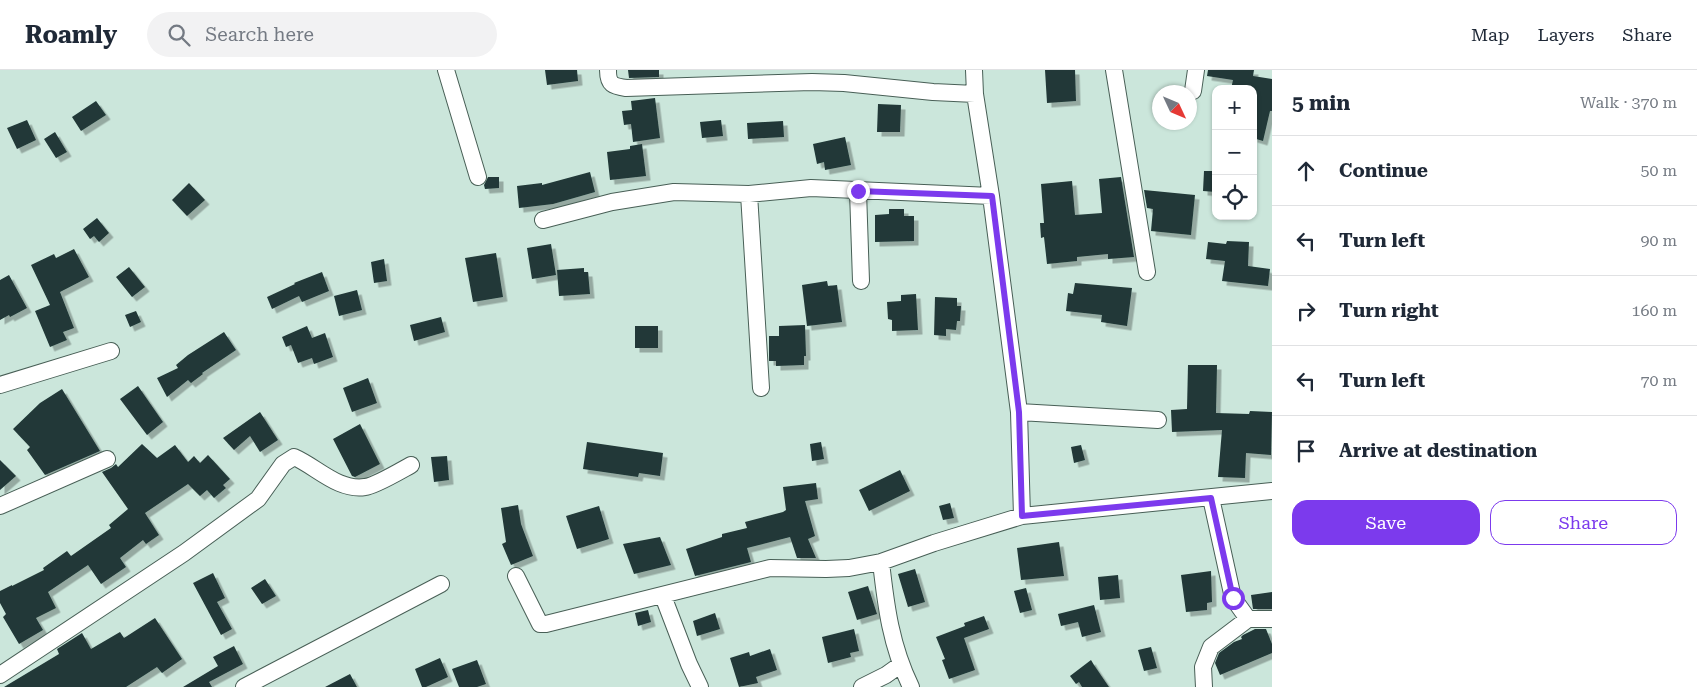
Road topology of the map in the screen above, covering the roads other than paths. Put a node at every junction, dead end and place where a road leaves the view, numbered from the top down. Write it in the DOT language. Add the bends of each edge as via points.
graph roads {
  1 [pos="446,70"];
  2 [pos="608,70"];
  3 [pos="974,70"];
  4 [pos="1114,70"];
  5 [pos="1196,70"];
  6 [pos="1194,85"];
  7 [pos="975,94"];
  8 [pos="478,177"];
  9 [pos="858,191"];
  10 [pos="749,194"];
  11 [pos="992,196"];
  12 [pos="543,220"];
  13 [pos="1147,272"];
  14 [pos="861,281"];
  15 [pos="111,351"];
  16 [pos="0,385"];
  17 [pos="761,388"];
  18 [pos="1019,412"];
  19 [pos="1158,420"];
  20 [pos="107,458"];
  21 [pos="411,466"];
  22 [pos="1272,491"];
  23 [pos="1211,498"];
  24 [pos="0,506"];
  25 [pos="1022,516"];
  26 [pos="881,562"];
  27 [pos="516,576"];
  28 [pos="441,584"];
  29 [pos="663,596"];
  30 [pos="1248,619"];
  31 [pos="1272,619"];
  32 [pos="900,664"];
  33 [pos="0,675"];
  34 [pos="244,687"];
  35 [pos="700,687"];
  36 [pos="862,687"];
  37 [pos="911,687"];
  38 [pos="1204,687"];
  1 -- 8 [label="street"];
  2 -- 7 [label="street" via="608,80 615,87 626,88 812,82"];
  3 -- 7 [label="street"];
  4 -- 13 [label="street"];
  5 -- 6 [label="street"];
  7 -- 11 [label="street"];
  9 -- 10 [label="street" via="811,188"];
  9 -- 11 [label="street"];
  9 -- 14 [label="street"];
  10 -- 12 [label="street" via="674,192 612,202"];
  10 -- 17 [label="street"];
  11 -- 18 [label="street"];
  15 -- 16 [label="street"];
  18 -- 19 [label="street"];
  18 -- 25 [label="street"];
  20 -- 24 [label="street"];
  21 -- 33 [label="street" via="366,487 345,486 294,457 283,464 251,505"];
  22 -- 23 [label="street"];
  23 -- 25 [label="street"];
  23 -- 30 [label="street" via="1233,598"];
  25 -- 26 [label="street"];
  26 -- 29 [label="street" via="849,568 770,568"];
  26 -- 32 [label="street" via="888,619"];
  27 -- 29 [label="street" via="540,624"];
  28 -- 34 [label="street"];
  29 -- 35 [label="street"];
  30 -- 31 [label="street"];
  30 -- 38 [label="street" via="1211,647 1203,667"];
  32 -- 36 [label="street"];
  32 -- 37 [label="street"];
}
